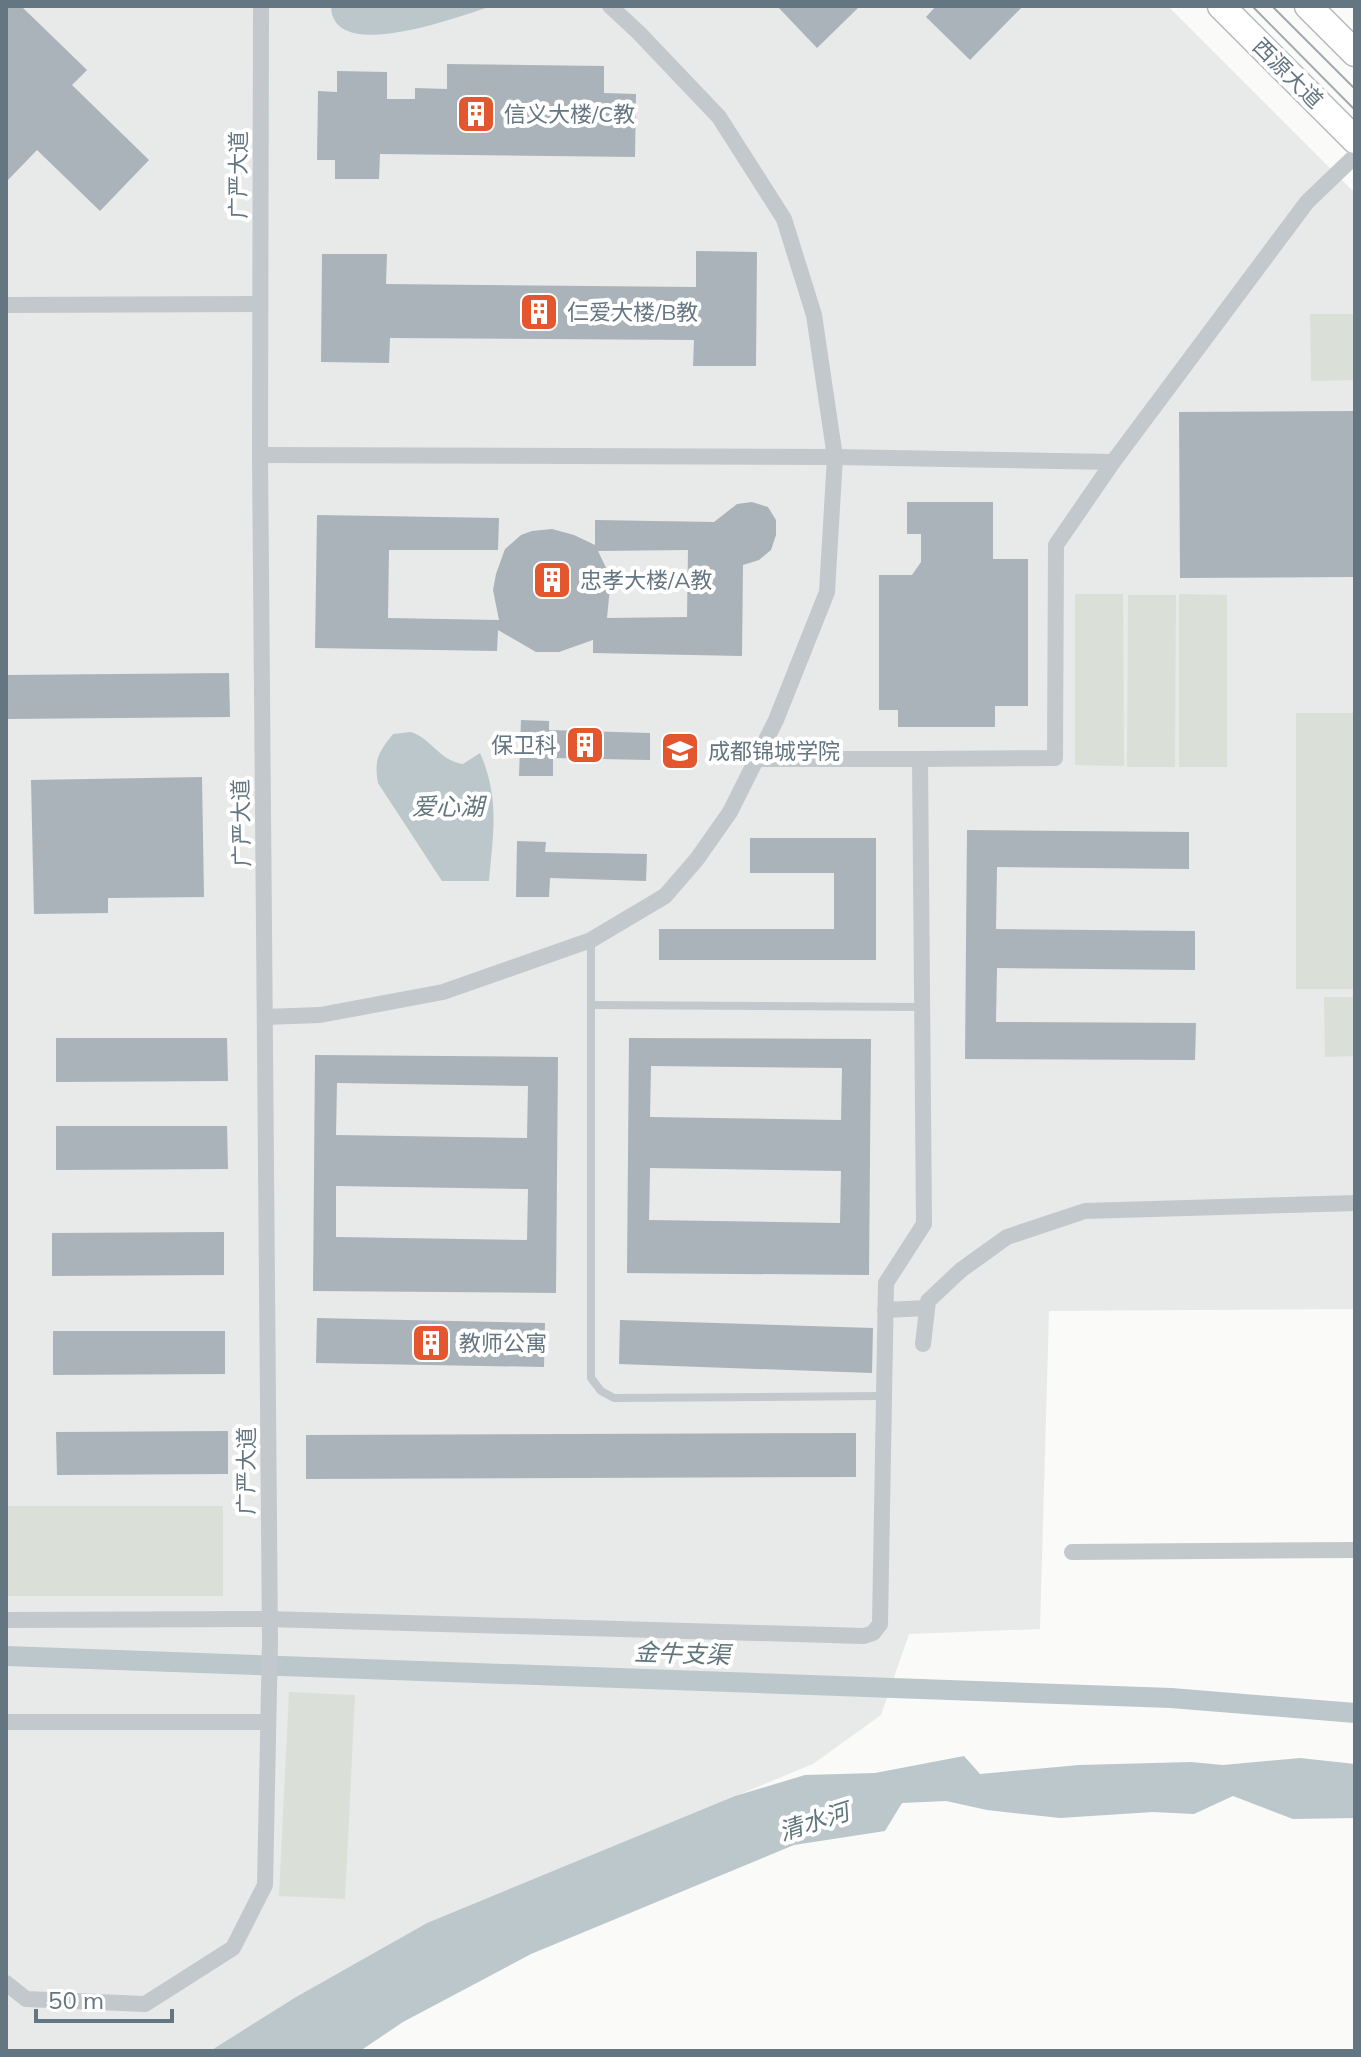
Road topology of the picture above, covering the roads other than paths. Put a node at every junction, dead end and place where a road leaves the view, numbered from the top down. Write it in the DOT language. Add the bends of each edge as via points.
graph roads {
  1 [pos="261,6"];
  2 [pos="610,6"];
  3 [pos="1221,6"];
  4 [pos="1308,6"];
  5 [pos="1355,53"];
  6 [pos="1355,140"];
  7 [pos="1355,156"];
  8 [pos="260,304"];
  9 [pos="6,305"];
  10 [pos="260,455"];
  11 [pos="835,457"];
  12 [pos="1113,462"];
  13 [pos="757,759"];
  14 [pos="920,759"];
  15 [pos="591,940"];
  16 [pos="591,1005"];
  17 [pos="922,1007"];
  18 [pos="265,1017"];
  19 [pos="1355,1203"];
  20 [pos="927,1308"];
  21 [pos="885,1310"];
  22 [pos="923,1344"];
  23 [pos="882,1396"];
  24 [pos="1355,1550"];
  25 [pos="1072,1552"];
  26 [pos="269,1619"];
  27 [pos="6,1620"];
  28 [pos="6,1722"];
  29 [pos="268,1722"];
  30 [pos="6,1983"];
  1 -- 8 [label="street, 广严大道"];
  2 -- 11 [label="street" via="719,117 784,219 814,315"];
  3 -- 6 [label="main road, 西源大道"];
  4 -- 5 [label="main road"];
  7 -- 12 [label="street" via="1307,202"];
  8 -- 9 [label="street"];
  8 -- 10 [label="street, 广严大道"];
  10 -- 11 [label="street"];
  10 -- 18 [label="street, 广严大道"];
  11 -- 12 [label="street"];
  11 -- 13 [label="street" via="827,592"];
  12 -- 14 [label="street" via="1056,545 1055,758"];
  13 -- 14 [label="street"];
  13 -- 15 [label="street" via="730,812 665,896"];
  14 -- 17 [label="street"];
  15 -- 16 [label="lane"];
  15 -- 18 [label="street" via="443,992 320,1015"];
  16 -- 17 [label="lane"];
  16 -- 23 [label="lane" via="591,1378 596,1385 614,1398"];
  17 -- 21 [label="street" via="924,1224 886,1283"];
  18 -- 26 [label="street, 广严大道"];
  19 -- 20 [label="street" via="1085,1211 1007,1237 961,1270"];
  20 -- 21 [label="street"];
  20 -- 22 [label="street"];
  21 -- 23 [label="street"];
  23 -- 26 [label="street" via="880,1624 873,1633"];
  24 -- 25 [label="street"];
  26 -- 27 [label="street"];
  26 -- 29 [label="street, 广严大道"];
  28 -- 29 [label="street"];
  29 -- 30 [label="street, 广严大道" via="265,1885 233,1948 145,2004 26,1999"];
}
